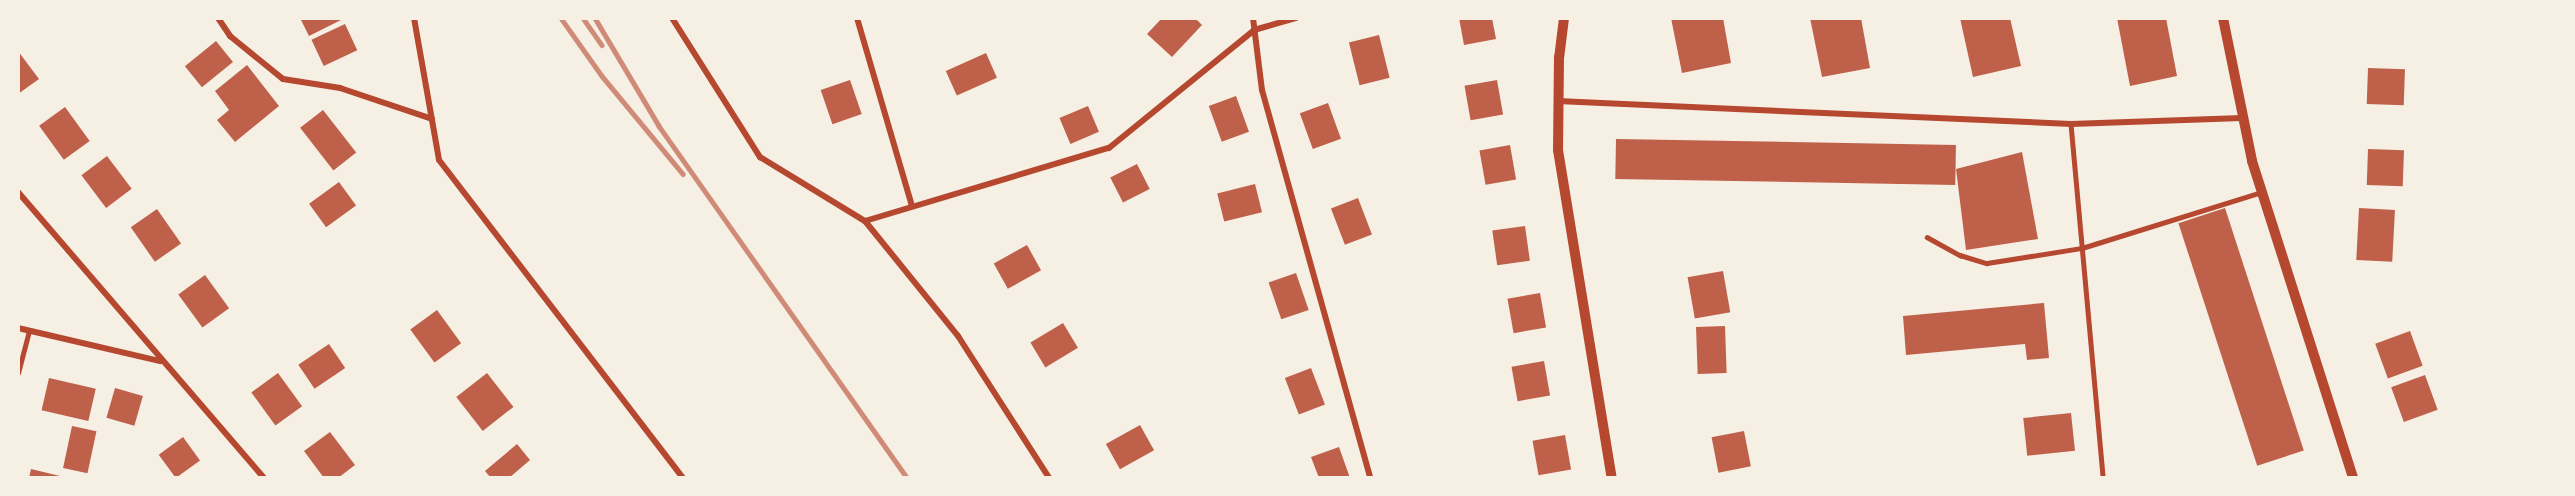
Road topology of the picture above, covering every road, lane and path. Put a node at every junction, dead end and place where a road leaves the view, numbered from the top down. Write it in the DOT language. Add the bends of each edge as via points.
graph roads {
  1 [pos="218,18"];
  2 [pos="414,18"];
  3 [pos="672,18"];
  4 [pos="857,18"];
  5 [pos="1252,18"];
  6 [pos="1296,18"];
  7 [pos="1564,18"];
  8 [pos="2223,18"];
  9 [pos="1254,30"];
  10 [pos="1557,101"];
  11 [pos="2242,118"];
  12 [pos="432,119"];
  13 [pos="2071,124"];
  14 [pos="18,192"];
  15 [pos="2262,192"];
  16 [pos="912,207"];
  17 [pos="865,221"];
  18 [pos="1927,237"];
  19 [pos="2082,248"];
  20 [pos="18,328"];
  21 [pos="29,331"];
  22 [pos="160,361"];
  23 [pos="18,373"];
  24 [pos="264,478"];
  25 [pos="684,478"];
  26 [pos="1049,478"];
  27 [pos="1370,478"];
  28 [pos="1612,478"];
  29 [pos="2103,478"];
  30 [pos="2353,478"];
  1 -- 12 [label="street" via="230,36 283,79 340,88"];
  2 -- 12 [label="street"];
  3 -- 17 [label="street" via="760,157"];
  4 -- 16 [label="street"];
  5 -- 9 [label="street"];
  6 -- 9 [label="street"];
  7 -- 10 [label="street"];
  8 -- 11 [label="street"];
  9 -- 16 [label="street" via="1109,148"];
  9 -- 27 [label="street" via="1262,90"];
  10 -- 13 [label="street"];
  10 -- 28 [label="street" via="1558,150"];
  11 -- 13 [label="street"];
  11 -- 15 [label="street"];
  12 -- 25 [label="street" via="439,160"];
  13 -- 19 [label="lane"];
  14 -- 22 [label="street"];
  15 -- 19 [label="lane"];
  15 -- 30 [label="street"];
  16 -- 17 [label="street"];
  17 -- 26 [label="street" via="958,336"];
  18 -- 19 [label="lane" via="1960,255 1987,262"];
  19 -- 29 [label="lane"];
  20 -- 21 [label="street"];
  21 -- 22 [label="street"];
  21 -- 23 [label="lane"];
  22 -- 24 [label="street"];
}
